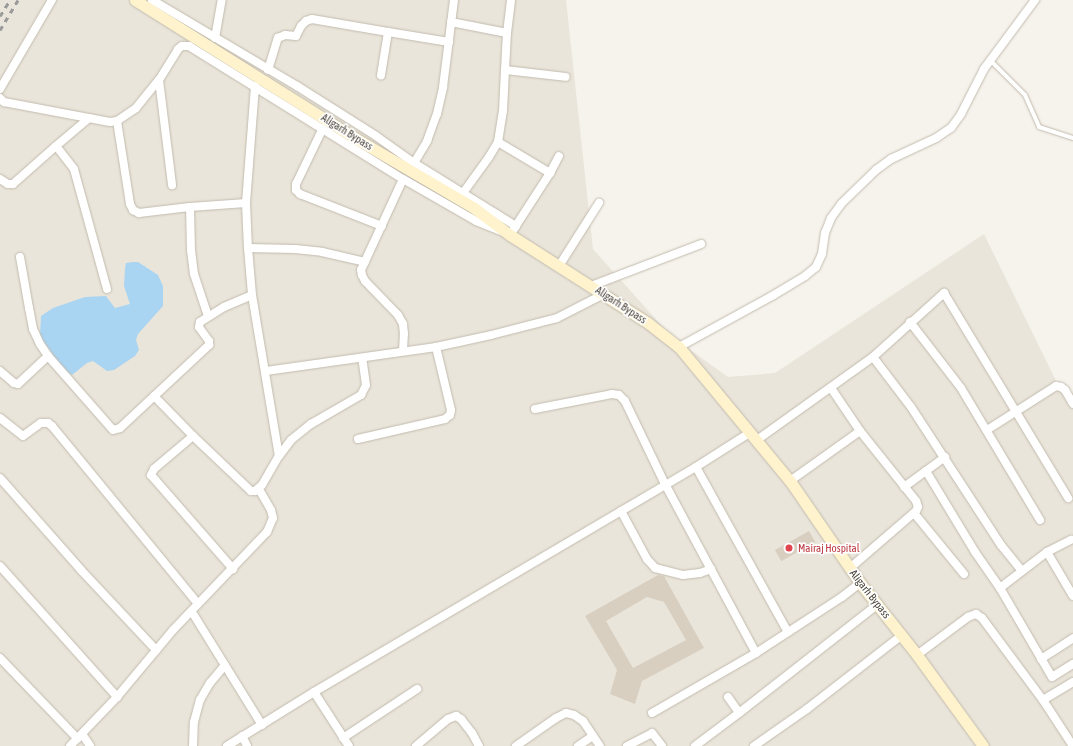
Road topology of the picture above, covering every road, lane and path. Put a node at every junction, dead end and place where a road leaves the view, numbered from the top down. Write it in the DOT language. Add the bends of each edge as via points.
graph roads {
  1 [pos="52,0"];
  2 [pos="135,0"];
  3 [pos="152,0"];
  4 [pos="222,0"];
  5 [pos="454,0"];
  6 [pos="511,0"];
  7 [pos="1035,0"];
  8 [pos="451,22"];
  9 [pos="388,32"];
  10 [pos="507,33"];
  11 [pos="215,38"];
  12 [pos="449,42"];
  13 [pos="990,60"];
  14 [pos="268,70"];
  15 [pos="505,70"];
  16 [pos="381,75"];
  17 [pos="566,77"];
  18 [pos="159,80"];
  19 [pos="255,86"];
  20 [pos="0,89"];
  21 [pos="0,98"];
  22 [pos="89,118"];
  23 [pos="117,121"];
  24 [pos="323,128"];
  25 [pos="1073,138"];
  26 [pos="498,142"];
  27 [pos="56,146"];
  28 [pos="559,156"];
  29 [pos="414,163"];
  30 [pos="550,173"];
  31 [pos="0,179"];
  32 [pos="403,179"];
  33 [pos="172,184"];
  34 [pos="463,193"];
  35 [pos="246,203"];
  36 [pos="600,203"];
  37 [pos="190,207"];
  38 [pos="382,226"];
  39 [pos="513,231"];
  40 [pos="701,244"];
  41 [pos="248,248"];
  42 [pos="20,257"];
  43 [pos="365,262"];
  44 [pos="559,266"];
  45 [pos="591,286"];
  46 [pos="107,289"];
  47 [pos="604,294"];
  48 [pos="252,295"];
  49 [pos="208,316"];
  50 [pos="910,322"];
  51 [pos="436,347"];
  52 [pos="679,347"];
  53 [pos="403,351"];
  54 [pos="48,356"];
  55 [pos="873,357"];
  56 [pos="362,358"];
  57 [pos="266,371"];
  58 [pos="0,372"];
  59 [pos="831,388"];
  60 [pos="154,396"];
  61 [pos="1073,404"];
  62 [pos="535,409"];
  63 [pos="1015,411"];
  64 [pos="0,418"];
  65 [pos="987,430"];
  66 [pos="860,431"];
  67 [pos="193,436"];
  68 [pos="754,436"];
  69 [pos="358,439"];
  70 [pos="279,456"];
  71 [pos="945,457"];
  72 [pos="696,467"];
  73 [pos="926,471"];
  74 [pos="0,478"];
  75 [pos="790,481"];
  76 [pos="666,484"];
  77 [pos="904,487"];
  78 [pos="259,489"];
  79 [pos="1068,498"];
  80 [pos="621,511"];
  81 [pos="914,513"];
  82 [pos="1040,520"];
  83 [pos="1071,540"];
  84 [pos="1047,552"];
  85 [pos="0,566"];
  86 [pos="850,568"];
  87 [pos="233,569"];
  88 [pos="711,569"];
  89 [pos="1022,571"];
  90 [pos="964,574"];
  91 [pos="860,583"];
  92 [pos="1000,588"];
  93 [pos="1073,596"];
  94 [pos="198,604"];
  95 [pos="878,604"];
  96 [pos="192,612"];
  97 [pos="788,632"];
  98 [pos="902,635"];
  99 [pos="1073,638"];
  100 [pos="156,650"];
  101 [pos="756,653"];
  102 [pos="917,655"];
  103 [pos="0,658"];
  104 [pos="1041,659"];
  105 [pos="225,664"];
  106 [pos="1073,664"];
  107 [pos="1073,682"];
  108 [pos="417,689"];
  109 [pos="314,692"];
  110 [pos="117,697"];
  111 [pos="728,697"];
  112 [pos="1043,700"];
  113 [pos="652,713"];
  114 [pos="739,713"];
  115 [pos="262,724"];
  116 [pos="80,736"];
  117 [pos="242,736"];
  118 [pos="593,736"];
  119 [pos="343,738"];
  120 [pos="70,746"];
  121 [pos="90,746"];
  122 [pos="194,746"];
  123 [pos="227,746"];
  124 [pos="247,746"];
  125 [pos="349,746"];
  126 [pos="416,746"];
  127 [pos="478,746"];
  128 [pos="516,746"];
  129 [pos="578,746"];
  130 [pos="600,746"];
  131 [pos="627,746"];
  132 [pos="662,746"];
  133 [pos="695,746"];
  134 [pos="754,746"];
  135 [pos="983,746"];
  136 [pos="1073,746"];
  1 -- 20 [label="street"];
  2 -- 39 [label="main road, Aligarh Bypass" via="360,141"];
  3 -- 11 [label="street"];
  4 -- 11 [label="street"];
  5 -- 8 [label="street"];
  6 -- 10 [label="street"];
  7 -- 13 [label="street"];
  8 -- 10 [label="street"];
  8 -- 12 [label="street"];
  9 -- 12 [label="street"];
  9 -- 14 [label="street" via="312,19 300,26 296,36 285,35 278,38"];
  9 -- 16 [label="street"];
  10 -- 15 [label="street"];
  11 -- 14 [label="street"];
  12 -- 29 [label="street" via="444,88 437,114 427,141"];
  13 -- 25 [label="lane" via="1025,95 1039,127"];
  13 -- 52 [label="street" via="961,114 950,128 876,170 841,204 825,233 822,254 816,267 772,296"];
  14 -- 29 [label="street" via="376,136"];
  15 -- 17 [label="street"];
  15 -- 26 [label="street"];
  18 -- 19 [label="street" via="178,49 189,46"];
  18 -- 23 [label="street" via="136,108"];
  18 -- 33 [label="street"];
  19 -- 24 [label="street"];
  19 -- 35 [label="street"];
  21 -- 22 [label="street" via="4,102"];
  22 -- 23 [label="street"];
  22 -- 27 [label="street"];
  23 -- 37 [label="street" via="133,210 139,213"];
  24 -- 32 [label="street"];
  24 -- 38 [label="street" via="296,184 296,190 300,194"];
  26 -- 30 [label="street"];
  26 -- 34 [label="street"];
  27 -- 31 [label="street" via="13,184"];
  27 -- 46 [label="street" via="74,169"];
  28 -- 30 [label="street"];
  29 -- 34 [label="street"];
  30 -- 39 [label="street"];
  32 -- 38 [label="street"];
  32 -- 39 [label="street" via="476,221"];
  34 -- 39 [label="street"];
  35 -- 37 [label="street"];
  35 -- 41 [label="street"];
  36 -- 44 [label="street"];
  37 -- 49 [label="street" via="194,274"];
  38 -- 43 [label="street"];
  39 -- 44 [label="main road, Aligarh Bypass"];
  40 -- 45 [label="street"];
  41 -- 43 [label="street" via="322,252"];
  41 -- 48 [label="street"];
  42 -- 54 [label="street" via="34,328"];
  43 -- 53 [label="street" via="362,270 365,281 398,315 403,324"];
  44 -- 45 [label="main road, Aligarh Bypass"];
  45 -- 47 [label="main road, Aligarh Bypass"];
  47 -- 51 [label="street" via="557,318"];
  47 -- 52 [label="main road, Aligarh Bypass"];
  48 -- 49 [label="street"];
  48 -- 57 [label="street"];
  49 -- 60 [label="street" via="199,325 209,340 209,345"];
  50 -- 55 [label="street"];
  50 -- 63 [label="street" via="944,293"];
  50 -- 65 [label="street" via="961,388"];
  51 -- 53 [label="street"];
  51 -- 69 [label="street" via="450,415"];
  52 -- 68 [label="main road, Aligarh Bypass"];
  53 -- 56 [label="street"];
  54 -- 58 [label="street" via="18,384"];
  54 -- 60 [label="street" via="113,430 120,428"];
  55 -- 59 [label="street"];
  55 -- 71 [label="street"];
  56 -- 57 [label="street"];
  56 -- 70 [label="street" via="366,384 361,395 311,424 291,440"];
  57 -- 70 [label="street"];
  59 -- 66 [label="street"];
  59 -- 68 [label="street"];
  60 -- 67 [label="street"];
  61 -- 63 [label="street" via="1065,390 1056,386"];
  62 -- 76 [label="street" via="612,394 619,395 625,401"];
  63 -- 65 [label="street"];
  63 -- 79 [label="street"];
  64 -- 94 [label="street" via="23,436 41,423 52,426"];
  65 -- 82 [label="street"];
  66 -- 75 [label="street"];
  66 -- 77 [label="street"];
  67 -- 78 [label="street" via="251,491"];
  67 -- 87 [label="street" via="154,469 151,475"];
  68 -- 72 [label="street"];
  68 -- 75 [label="main road, Aligarh Bypass"];
  70 -- 78 [label="street"];
  71 -- 73 [label="street"];
  71 -- 89 [label="street" via="1000,545"];
  72 -- 76 [label="street"];
  72 -- 97 [label="street"];
  73 -- 77 [label="street"];
  73 -- 92 [label="street"];
  74 -- 100 [label="street"];
  75 -- 86 [label="main road, Aligarh Bypass"];
  76 -- 80 [label="street"];
  76 -- 88 [label="street"];
  77 -- 81 [label="street" via="917,505"];
  78 -- 87 [label="street" via="271,510 271,525"];
  80 -- 88 [label="street" via="647,559 655,568 683,575"];
  80 -- 109 [label="street"];
  81 -- 86 [label="street"];
  81 -- 90 [label="street"];
  83 -- 84 [label="street"];
  84 -- 89 [label="street"];
  84 -- 93 [label="street"];
  85 -- 110 [label="street"];
  86 -- 91 [label="main road, Aligarh Bypass"];
  87 -- 94 [label="street"];
  88 -- 101 [label="street"];
  89 -- 92 [label="street"];
  91 -- 95 [label="main road, Aligarh Bypass"];
  91 -- 97 [label="street"];
  92 -- 104 [label="street"];
  94 -- 96 [label="street"];
  95 -- 98 [label="main road, Aligarh Bypass"];
  95 -- 114 [label="street"];
  96 -- 100 [label="street"];
  96 -- 105 [label="street"];
  97 -- 101 [label="street"];
  98 -- 102 [label="main road, Aligarh Bypass"];
  98 -- 134 [label="street" via="807,709"];
  99 -- 104 [label="street"];
  100 -- 110 [label="street"];
  101 -- 113 [label="street"];
  102 -- 112 [label="street" via="968,617 976,614 982,618"];
  102 -- 135 [label="main road, Aligarh Bypass"];
  103 -- 116 [label="street"];
  104 -- 106 [label="street" via="1052,677"];
  105 -- 115 [label="street"];
  105 -- 122 [label="street" via="200,700 194,722"];
  107 -- 112 [label="street"];
  108 -- 119 [label="street"];
  109 -- 115 [label="street"];
  109 -- 119 [label="street"];
  110 -- 116 [label="street"];
  111 -- 114 [label="street"];
  112 -- 136 [label="street"];
  114 -- 133 [label="street"];
  115 -- 117 [label="street"];
  116 -- 120 [label="street"];
  116 -- 121 [label="street"];
  117 -- 123 [label="street"];
  117 -- 124 [label="street"];
  118 -- 128 [label="street" via="583,722 566,713"];
  118 -- 129 [label="street"];
  118 -- 130 [label="street"];
  119 -- 125 [label="street"];
  126 -- 127 [label="street" via="448,719 456,716 472,733"];
  131 -- 132 [label="street" via="652,733"];
}
